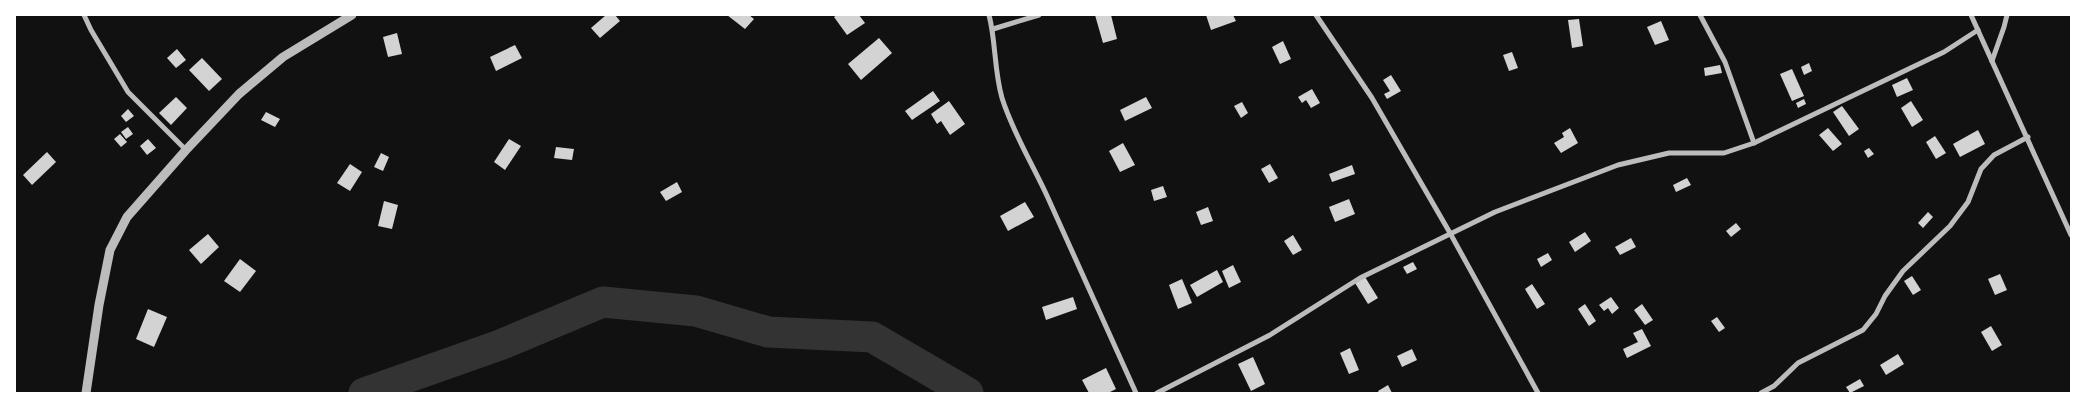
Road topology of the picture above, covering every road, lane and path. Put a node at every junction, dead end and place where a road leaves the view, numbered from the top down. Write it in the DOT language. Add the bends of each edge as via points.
graph roads {
  1 [pos="84,15"];
  2 [pos="352,15"];
  3 [pos="989,15"];
  4 [pos="1039,15"];
  5 [pos="1316,15"];
  6 [pos="1700,15"];
  7 [pos="1971,15"];
  8 [pos="2007,15"];
  9 [pos="993,29"];
  10 [pos="1978,30"];
  11 [pos="1991,62"];
  12 [pos="2028,137"];
  13 [pos="1754,143"];
  14 [pos="186,150"];
  15 [pos="1450,234"];
  16 [pos="2071,235"];
  17 [pos="86,393"];
  18 [pos="1136,393"];
  19 [pos="1156,393"];
  20 [pos="1538,393"];
  21 [pos="1762,393"];
  1 -- 14 [label="street" via="128,92"];
  2 -- 14 [label="street" via="282,57 239,94"];
  3 -- 9 [label="street"];
  4 -- 9 [label="street"];
  5 -- 15 [label="street" via="1372,98"];
  6 -- 13 [label="street" via="1725,62"];
  7 -- 10 [label="street"];
  8 -- 11 [label="street"];
  9 -- 18 [label="street" via="995,67 1012,124"];
  10 -- 11 [label="street"];
  10 -- 13 [label="street" via="1944,52"];
  11 -- 12 [label="street"];
  12 -- 16 [label="street"];
  12 -- 21 [label="street" via="1994,155 1981,169 1968,202 1950,226 1903,271 1863,330 1798,364"];
  13 -- 15 [label="street" via="1724,153 1669,154 1618,165 1495,212"];
  14 -- 17 [label="street" via="127,216 110,250"];
  15 -- 19 [label="street" via="1360,278 1248,348"];
  15 -- 20 [label="street"];
}
